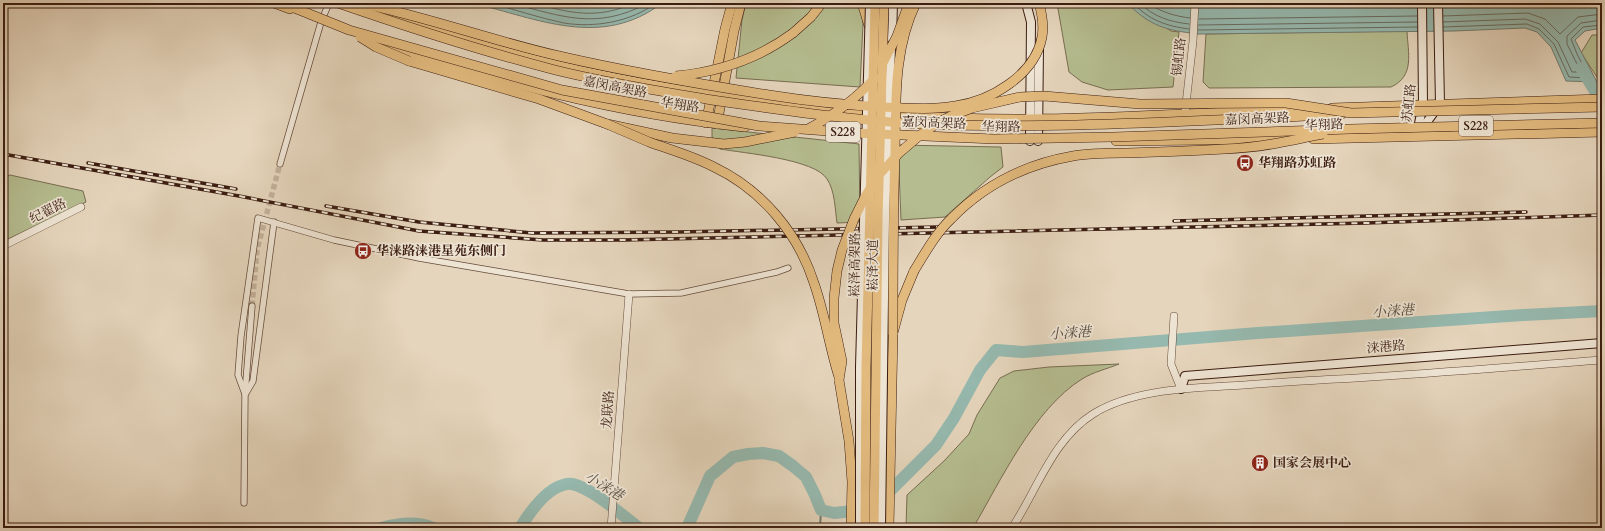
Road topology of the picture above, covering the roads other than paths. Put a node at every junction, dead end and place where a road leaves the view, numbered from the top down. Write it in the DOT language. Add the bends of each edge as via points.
graph roads {
  1 [pos="274,3"];
  2 [pos="282,3"];
  3 [pos="329,3"];
  4 [pos="338,3"];
  5 [pos="361,3"];
  6 [pos="732,3"];
  7 [pos="741,3"];
  8 [pos="822,3"];
  9 [pos="862,3"];
  10 [pos="870,3"];
  11 [pos="876,3"];
  12 [pos="884,3"];
  13 [pos="893,3"];
  14 [pos="905,3"];
  15 [pos="909,3"];
  16 [pos="916,3"];
  17 [pos="1026,3"];
  18 [pos="1035,3"];
  19 [pos="1039,3"];
  20 [pos="1195,3"];
  21 [pos="1422,3"];
  22 [pos="1438,3"];
  23 [pos="321,22"];
  24 [pos="869,26"];
  25 [pos="349,30"];
  26 [pos="892,39"];
  27 [pos="664,77"];
  28 [pos="712,94"];
  29 [pos="723,96"];
  30 [pos="1602,99"];
  31 [pos="1423,104"];
  32 [pos="1440,104"];
  33 [pos="1602,107"];
  34 [pos="1185,113"];
  35 [pos="1351,113"];
  36 [pos="1034,118"];
  37 [pos="706,123"];
  38 [pos="1602,123"];
  39 [pos="607,124"];
  40 [pos="717,124"];
  41 [pos="1350,129"];
  42 [pos="1598,132"];
  43 [pos="1417,136"];
  44 [pos="1034,141"];
  45 [pos="280,164"];
  46 [pos="81,208"];
  47 [pos="274,222"];
  48 [pos="3,246"];
  49 [pos="788,268"];
  50 [pos="629,294"];
  51 [pos="252,306"];
  52 [pos="1174,316"];
  53 [pos="893,333"];
  54 [pos="1602,343"];
  55 [pos="1602,360"];
  56 [pos="839,380"];
  57 [pos="1181,388"];
  58 [pos="245,394"];
  59 [pos="244,503"];
  60 [pos="611,528"];
  61 [pos="851,528"];
  62 [pos="860,528"];
  63 [pos="865,528"];
  64 [pos="874,528"];
  65 [pos="881,528"];
  66 [pos="889,528"];
  67 [pos="1012,528"];
  1 -- 23 [label="main road, 华翔路"];
  2 -- 25 [label="main road, 嘉闵高架路 / S228, bridge"];
  3 -- 23 [label="street"];
  4 -- 35 [label="main road, 嘉闵高架路 / S228, bridge" via="420,31 557,70 665,92 856,119 996,126 1160,122"];
  5 -- 27 [label="main road, bridge" via="559,56"];
  5 -- 28 [label="main road, 华翔路" via="420,26 549,64"];
  6 -- 28 [label="main road"];
  7 -- 29 [label="main road"];
  8 -- 27 [label="main road, bridge" via="793,33 756,56 718,70"];
  9 -- 24 [label="main road"];
  10 -- 24 [label="main road, 崧泽大道, bridge"];
  11 -- 63 [label="main road, 崧泽高架路, bridge" via="866,352"];
  12 -- 64 [label="main road, 崧泽高架路, bridge"];
  13 -- 26 [label="main road, 崧泽大道"];
  14 -- 26 [label="main road"];
  15 -- 39 [label="main road, bridge" via="897,36 876,77 844,108 807,130 724,144 672,138"];
  16 -- 53 [label="main road, bridge" via="908,18 897,71"];
  17 -- 36 [label="main road" via="1032,22"];
  18 -- 36 [label="main road" via="1039,21"];
  19 -- 27 [label="main road, bridge" via="1043,17 1042,37 1035,57 1021,75 982,99 957,106 859,106 797,99"];
  20 -- 34 [label="street, 锡虹路"];
  21 -- 31 [label="main road, 苏虹路"];
  22 -- 32 [label="main road"];
  23 -- 37 [label="main road, 华翔路" via="411,54 535,89 653,115"];
  23 -- 45 [label="street"];
  24 -- 62 [label="main road, 崧泽大道, bridge" via="860,367"];
  25 -- 39 [label="main road, bridge" via="376,47 409,61 539,99"];
  25 -- 41 [label="main road, 嘉闵高架路 / S228, bridge" via="562,90 759,126 994,139"];
  26 -- 65 [label="main road, 崧泽大道, bridge" via="885,220"];
  28 -- 29 [label="main road, 华翔路"];
  28 -- 37 [label="main road"];
  29 -- 36 [label="main road, 华翔路" via="780,104 930,117"];
  29 -- 40 [label="main road"];
  30 -- 32 [label="main road, 华翔路"];
  31 -- 32 [label="main road, 华翔路"];
  31 -- 34 [label="main road, 华翔路"];
  31 -- 43 [label="main road, 苏虹路"];
  32 -- 43 [label="main road, 苏虹路"];
  33 -- 35 [label="main road, 嘉闵高架路 / S228, bridge"];
  34 -- 36 [label="main road, 华翔路"];
  35 -- 56 [label="main road, bridge" via="1286,103 1140,104 1044,96 995,102 950,116 919,136 899,153 878,176 854,219 842,250 834,298 834,323 842,361"];
  36 -- 44 [label="main road"];
  37 -- 40 [label="main road, 华翔路"];
  38 -- 41 [label="main road, 嘉闵高架路 / S228, bridge"];
  39 -- 56 [label="main road, bridge" via="715,167 741,183 777,216 802,252 814,283"];
  40 -- 44 [label="main road, 华翔路" via="857,137"];
  41 -- 53 [label="main road, bridge" via="1263,146 1074,155 1021,170 994,184 950,219 914,271 902,300"];
  42 -- 43 [label="main road, 华翔路"];
  43 -- 44 [label="main road, 华翔路" via="1225,141"];
  46 -- 48 [label="street, 纪翟路"];
  47 -- 50 [label="street" via="334,240 419,258"];
  47 -- 58 [label="street" via="253,381"];
  47 -- 58 [label="street" via="258,218 238,375"];
  49 -- 50 [label="street" via="681,293"];
  50 -- 60 [label="street, 龙联路"];
  51 -- 58 [label="street"];
  52 -- 57 [label="street" via="1171,364"];
  53 -- 66 [label="main road"];
  54 -- 57 [label="main road, 涞港路" via="1185,376"];
  55 -- 57 [label="street"];
  56 -- 61 [label="main road" via="849,441 852,482"];
  57 -- 67 [label="street" via="1115,403 1093,414 1071,432 1056,452"];
  58 -- 59 [label="street"];
}
